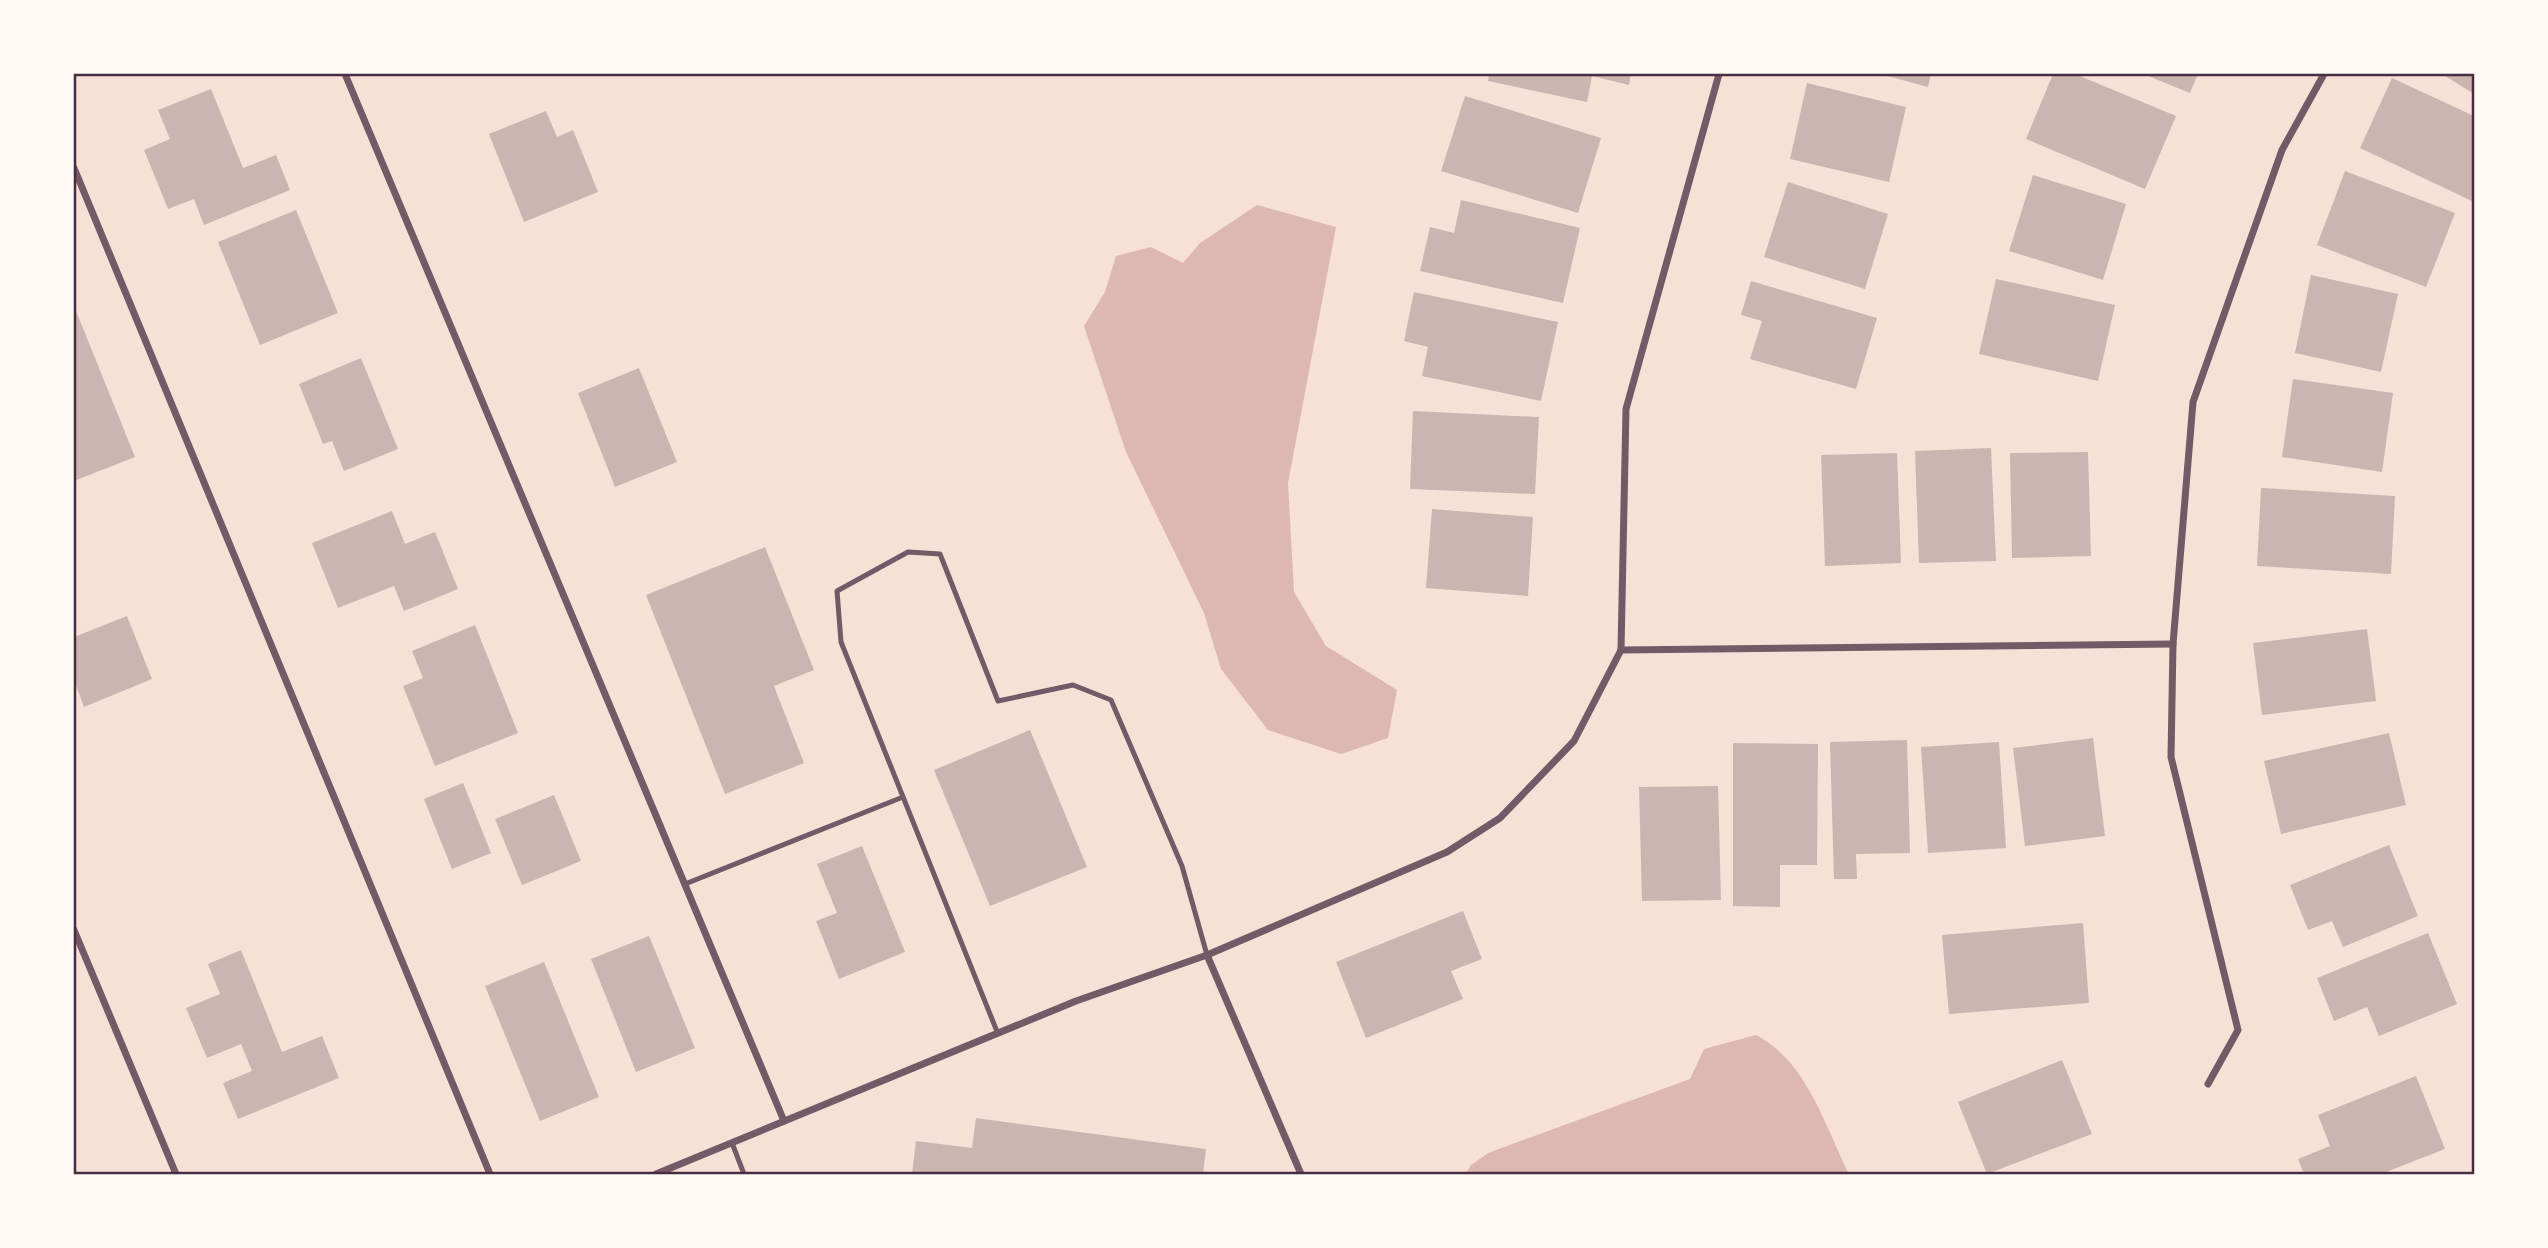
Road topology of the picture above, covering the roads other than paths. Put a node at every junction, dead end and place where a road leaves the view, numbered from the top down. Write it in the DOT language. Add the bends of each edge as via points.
graph roads {
  1 [pos="345,74"];
  2 [pos="1719,74"];
  3 [pos="2324,74"];
  4 [pos="74,168"];
  5 [pos="2173,644"];
  6 [pos="1621,650"];
  7 [pos="903,797"];
  8 [pos="685,884"];
  9 [pos="74,930"];
  10 [pos="1207,956"];
  11 [pos="998,1034"];
  12 [pos="2208,1084"];
  13 [pos="784,1121"];
  14 [pos="732,1143"];
  15 [pos="176,1174"];
  16 [pos="489,1174"];
  17 [pos="656,1174"];
  18 [pos="744,1174"];
  19 [pos="1301,1174"];
  1 -- 8 [label="street"];
  2 -- 6 [label="street" via="1626,409"];
  3 -- 5 [label="street" via="2282,150 2193,402"];
  4 -- 16 [label="street"];
  5 -- 6 [label="street"];
  5 -- 12 [label="street" via="2171,757 2238,1030"];
  6 -- 10 [label="street" via="1574,741 1500,818 1447,852"];
  7 -- 8 [label="lane"];
  7 -- 10 [label="lane" via="841,642 837,591 908,552 940,554 998,701 1073,685 1111,699 1181,866"];
  7 -- 11 [label="lane"];
  8 -- 13 [label="street"];
  9 -- 15 [label="street"];
  10 -- 11 [label="street" via="1076,1001"];
  10 -- 19 [label="street"];
  11 -- 13 [label="street"];
  13 -- 14 [label="street"];
  14 -- 17 [label="street"];
  14 -- 18 [label="lane"];
}
